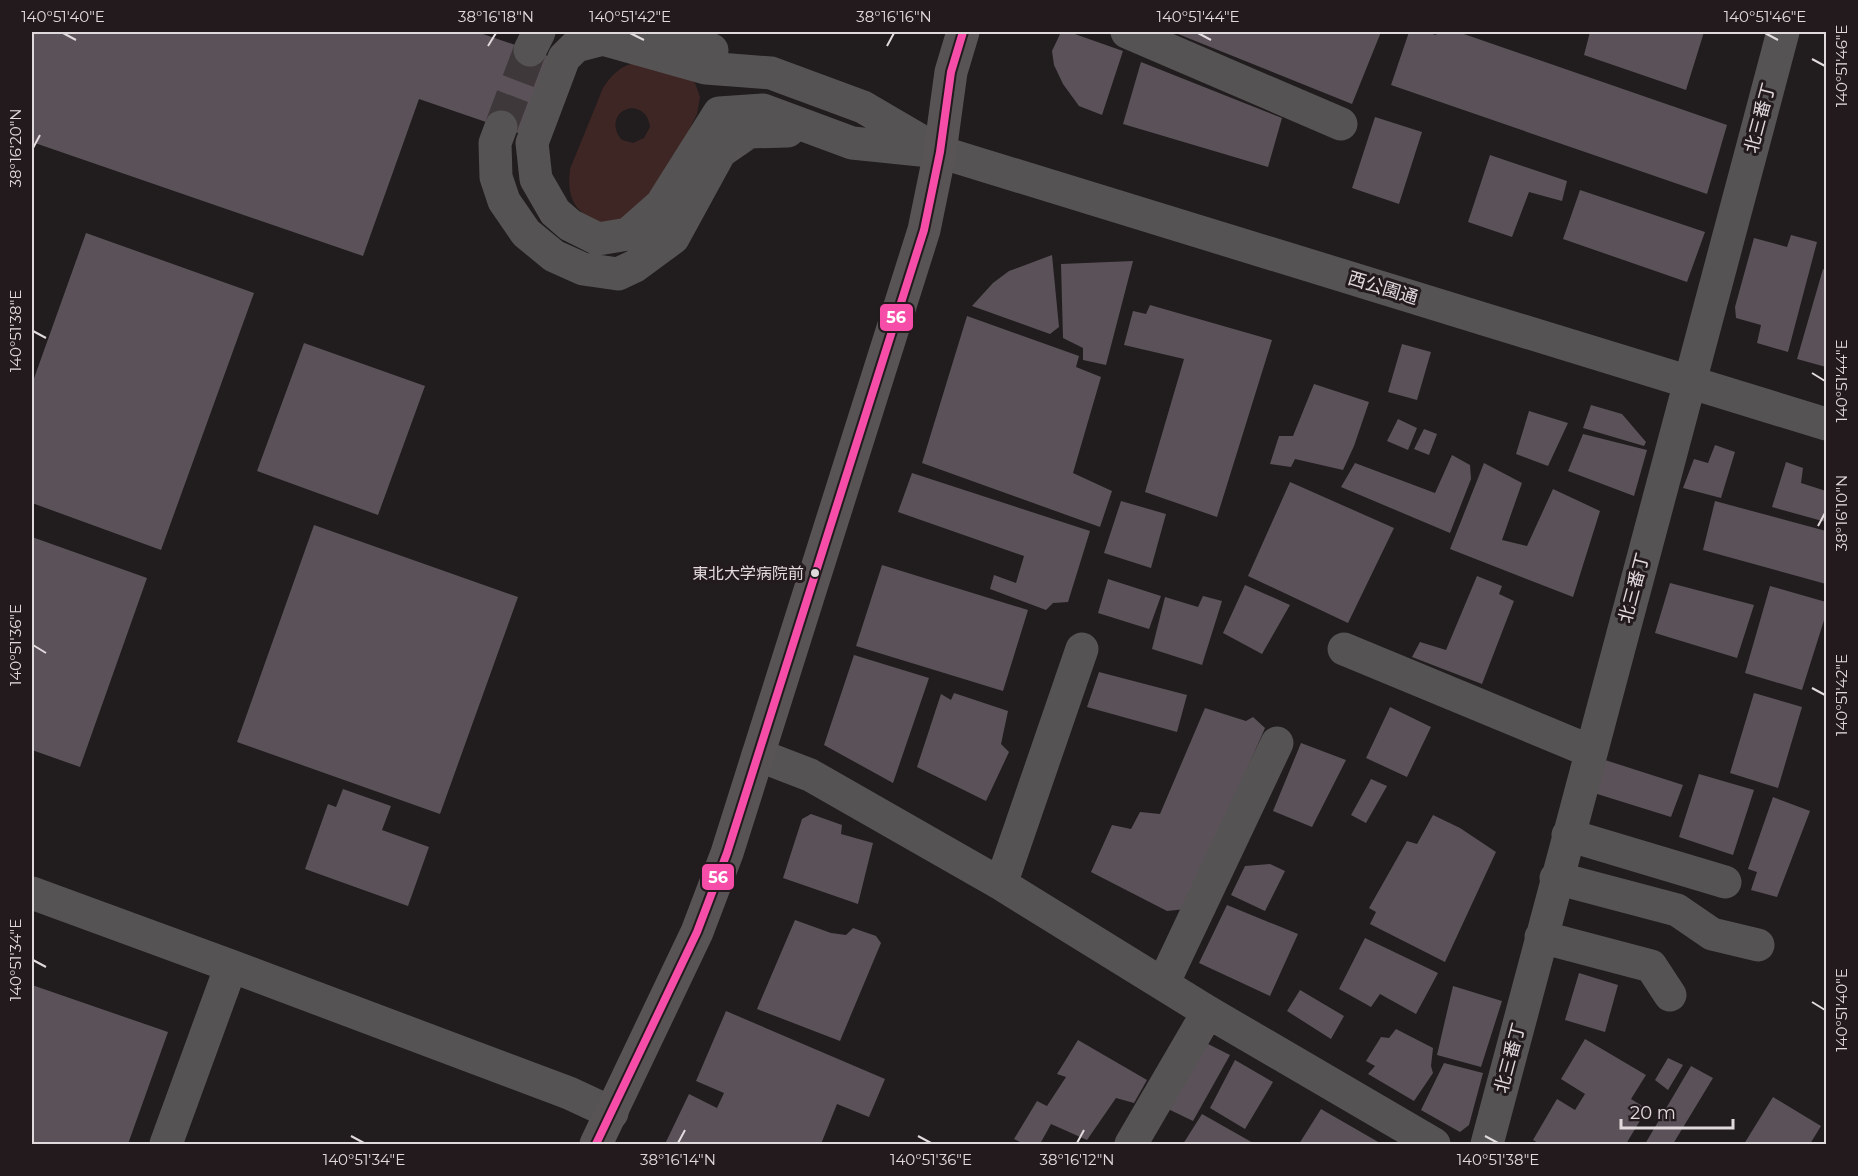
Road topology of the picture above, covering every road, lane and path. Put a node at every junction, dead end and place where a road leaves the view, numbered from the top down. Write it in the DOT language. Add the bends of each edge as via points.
graph roads {
  1 [pos="664,32"];
  2 [pos="963,32"];
  3 [pos="1127,32"];
  4 [pos="1783,32"];
  5 [pos="771,73"];
  6 [pos="1341,124"];
  7 [pos="501,127"];
  8 [pos="817,130"];
  9 [pos="940,152"];
  10 [pos="1690,382"];
  11 [pos="1827,424"];
  12 [pos="1082,649"];
  13 [pos="1344,649"];
  14 [pos="1277,743"];
  15 [pos="1590,751"];
  16 [pos="758,755"];
  17 [pos="1568,835"];
  18 [pos="1556,878"];
  19 [pos="1725,882"];
  20 [pos="1001,884"];
  21 [pos="32,894"];
  22 [pos="1541,937"];
  23 [pos="1758,945"];
  24 [pos="231,966"];
  25 [pos="1163,984"];
  26 [pos="1670,995"];
  27 [pos="1208,1012"];
  28 [pos="612,1113"];
  29 [pos="1418,1141"];
  30 [pos="166,1144"];
  31 [pos="596,1144"];
  32 [pos="1131,1144"];
  33 [pos="1487,1144"];
  1 -- 5 [label="street"];
  2 -- 9 [label="main road" via="951,72"];
  3 -- 6 [label="street"];
  4 -- 10 [label="street, 北三番丁"];
  5 -- 8 [label="street" via="706,68 603,39 576,46 564,58 532,143 536,179 555,212 570,225 598,239 628,234 661,206 719,113 763,110"];
  5 -- 9 [label="street" via="863,107"];
  7 -- 8 [label="street" via="495,143 496,177 504,201 526,233 554,256 583,269 618,274 672,238 720,152 749,132"];
  8 -- 9 [label="street" via="852,143"];
  9 -- 10 [label="street, 西公園通"];
  9 -- 16 [label="main road" via="924,230"];
  10 -- 11 [label="street, 西公園通"];
  10 -- 15 [label="street, 北三番丁"];
  12 -- 20 [label="street"];
  13 -- 15 [label="street"];
  14 -- 25 [label="street"];
  15 -- 17 [label="street, 北三番丁"];
  16 -- 20 [label="street" via="810,775"];
  16 -- 28 [label="main road" via="697,932"];
  17 -- 18 [label="street, 北三番丁"];
  17 -- 19 [label="street"];
  18 -- 22 [label="street, 北三番丁"];
  18 -- 23 [label="street" via="1677,910 1712,934"];
  20 -- 25 [label="street"];
  21 -- 24 [label="street"];
  22 -- 26 [label="street" via="1651,966"];
  22 -- 33 [label="street, 北三番丁"];
  24 -- 28 [label="street" via="569,1093"];
  24 -- 30 [label="street"];
  25 -- 27 [label="street"];
  27 -- 29 [label="street"];
  27 -- 32 [label="street"];
  28 -- 31 [label="main road"];
}
